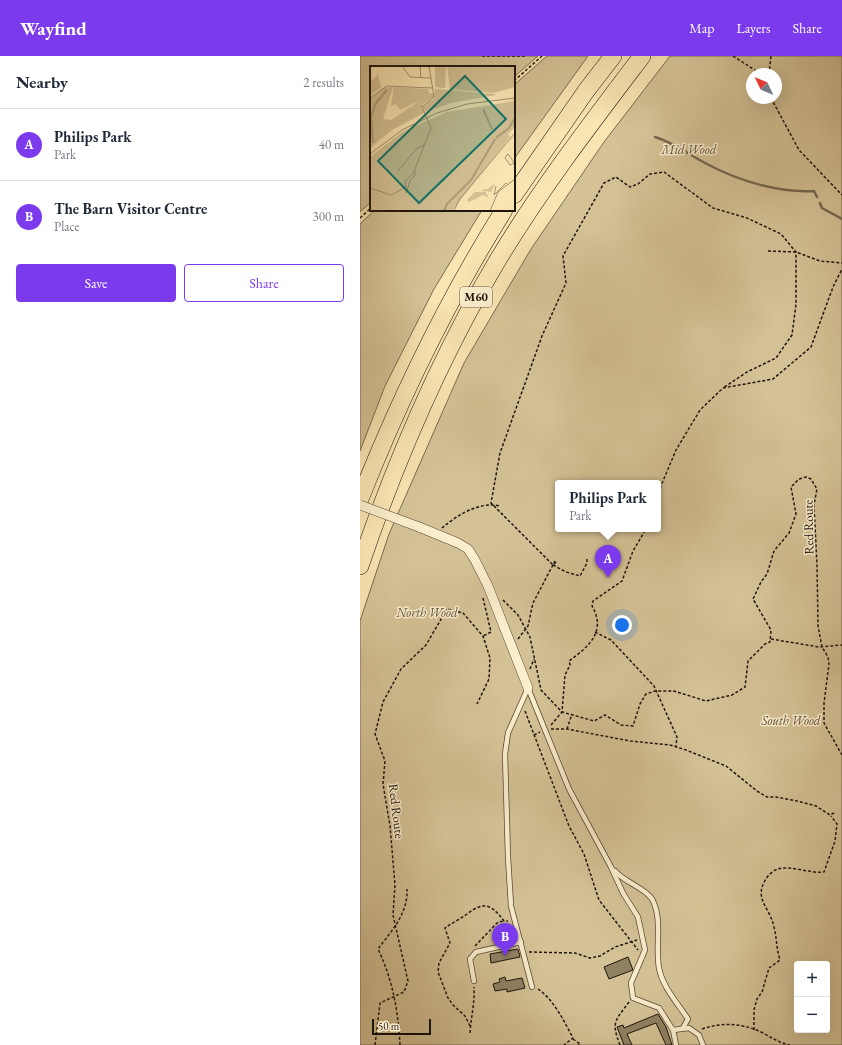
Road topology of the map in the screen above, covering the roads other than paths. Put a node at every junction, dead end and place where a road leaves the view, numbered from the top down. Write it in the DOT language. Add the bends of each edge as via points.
graph roads {
  1 [pos="613,56"];
  2 [pos="642,56"];
  3 [pos="515,194"];
  4 [pos="503,211"];
  5 [pos="360,499"];
  6 [pos="360,505"];
  7 [pos="360,566"];
  8 [pos="528,688"];
  9 [pos="611,867"];
  10 [pos="521,942"];
  11 [pos="474,981"];
  12 [pos="532,987"];
  13 [pos="683,1028"];
  14 [pos="673,1030"];
  15 [pos="676,1045"];
  16 [pos="703,1045"];
  1 -- 3 [label="highway"];
  2 -- 7 [label="highway, M60" via="554,175 500,257 473,304 414,428"];
  4 -- 5 [label="highway, M60" via="454,293 419,362"];
  6 -- 8 [label="street, bridge" via="436,533 468,549 492,596"];
  8 -- 9 [label="lane" via="569,789"];
  8 -- 10 [label="lane" via="508,733 505,754 511,906"];
  9 -- 13 [label="lane" via="620,877 650,897 657,909 659,968 663,980 688,1019"];
  9 -- 14 [label="lane" via="638,917 645,950 631,983 633,998 659,1008"];
  10 -- 11 [label="lane" via="476,952 470,959"];
  10 -- 12 [label="lane"];
  13 -- 14 [label="lane"];
  13 -- 16 [label="lane" via="689,1028 699,1035"];
  14 -- 15 [label="lane"];
}
